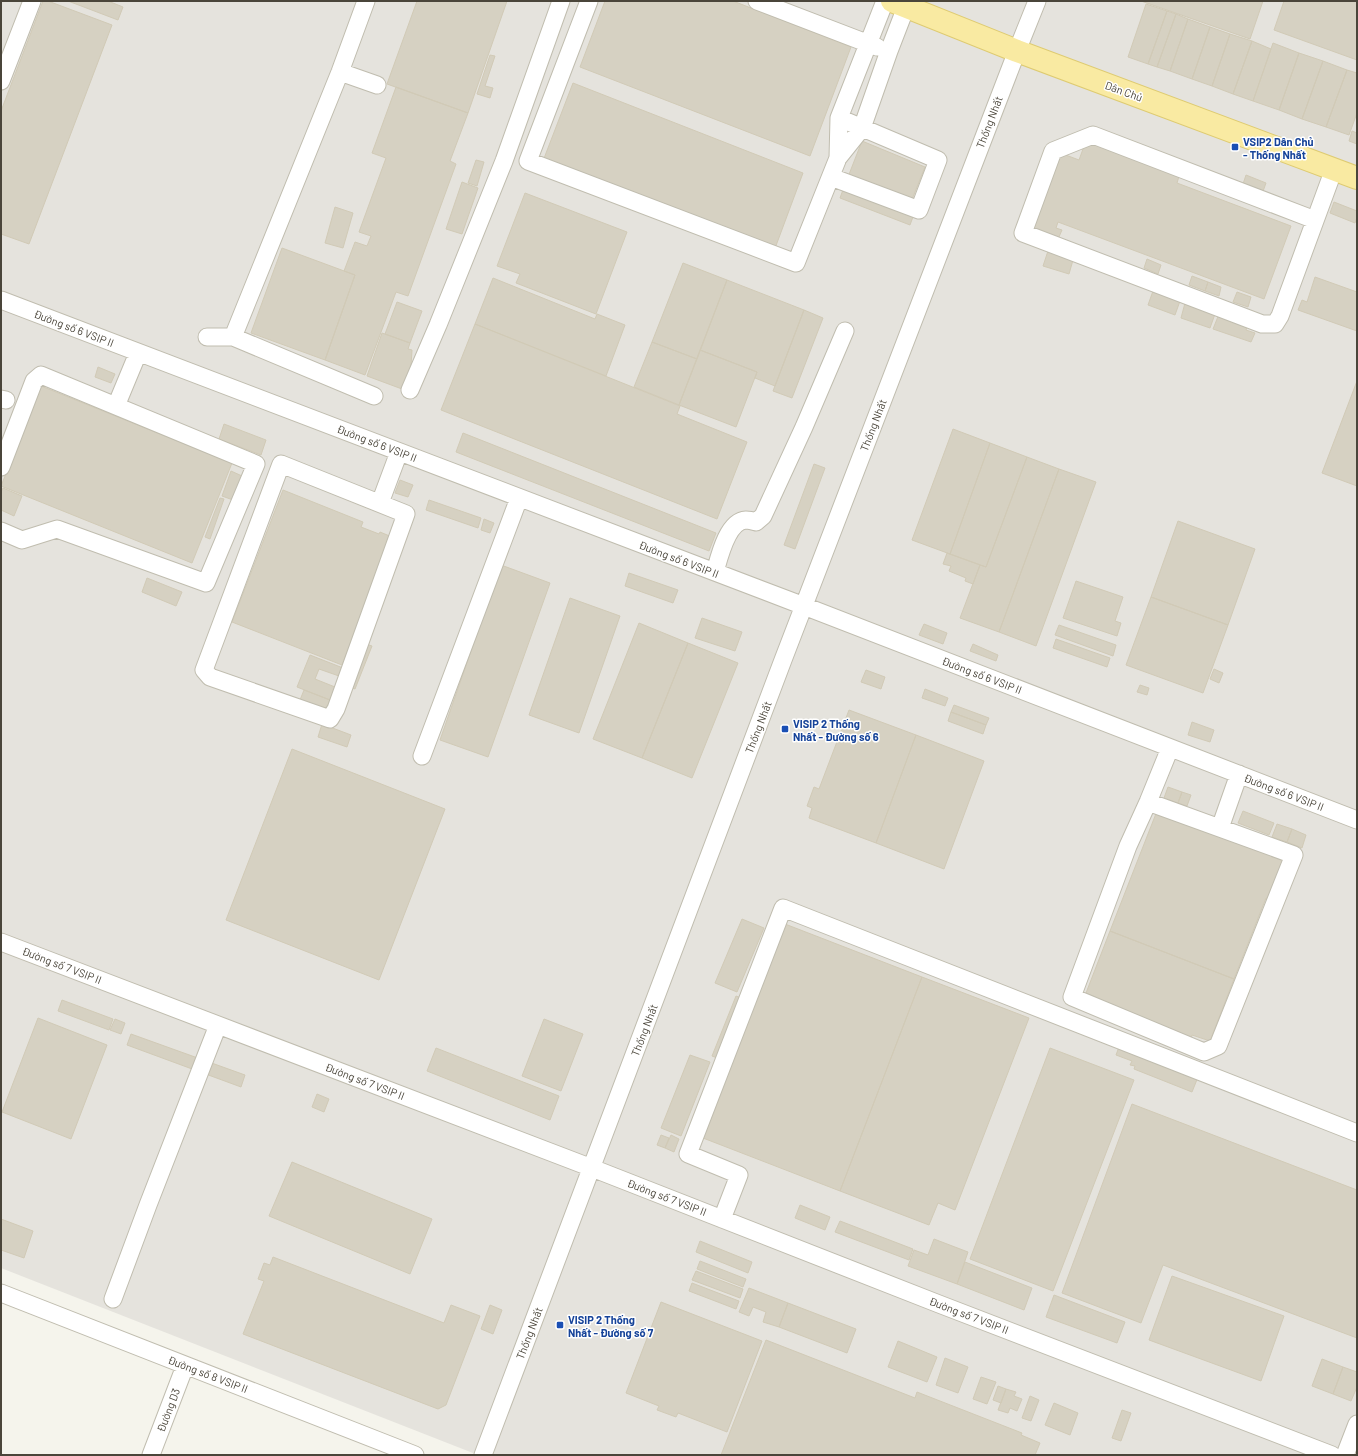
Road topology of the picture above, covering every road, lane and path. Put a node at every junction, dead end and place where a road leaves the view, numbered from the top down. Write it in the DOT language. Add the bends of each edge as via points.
graph roads {
  1 [pos="32,1"];
  2 [pos="366,1"];
  3 [pos="561,1"];
  4 [pos="589,1"];
  5 [pos="757,1"];
  6 [pos="885,1"];
  7 [pos="1037,1"];
  8 [pos="899,4"];
  9 [pos="867,44"];
  10 [pos="889,51"];
  11 [pos="1017,51"];
  12 [pos="340,72"];
  13 [pos="1,81"];
  14 [pos="377,85"];
  15 [pos="839,118"];
  16 [pos="862,128"];
  17 [pos="838,158"];
  18 [pos="1334,169"];
  19 [pos="831,177"];
  20 [pos="1357,178"];
  21 [pos="1315,220"];
  22 [pos="1,300"];
  23 [pos="845,331"];
  24 [pos="208,337"];
  25 [pos="233,337"];
  26 [pos="138,353"];
  27 [pos="410,390"];
  28 [pos="374,396"];
  29 [pos="116,406"];
  30 [pos="399,452"];
  31 [pos="1,468"];
  32 [pos="519,498"];
  33 [pos="380,503"];
  34 [pos="1,531"];
  35 [pos="714,572"];
  36 [pos="804,606"];
  37 [pos="1170,748"];
  38 [pos="422,756"];
  39 [pos="1239,774"];
  40 [pos="1148,802"];
  41 [pos="1357,820"];
  42 [pos="1220,828"];
  43 [pos="1,942"];
  44 [pos="218,1025"];
  45 [pos="1357,1134"];
  46 [pos="592,1168"];
  47 [pos="722,1219"];
  48 [pos="1,1294"];
  49 [pos="113,1299"];
  50 [pos="185,1366"];
  51 [pos="1357,1424"];
  52 [pos="151,1455"];
  53 [pos="415,1455"];
  54 [pos="483,1455"];
  55 [pos="1332,1455"];
  56 [pos="1345,1455"];
  1 -- 13 [label="street"];
  2 -- 12 [label="street"];
  3 -- 27 [label="street" via="504,161"];
  4 -- 19 [label="street" via="528,161 796,263"];
  5 -- 9 [label="street"];
  6 -- 9 [label="street"];
  7 -- 11 [label="street, Thống Nhất"];
  8 -- 10 [label="street"];
  8 -- 11 [label="main road, Dân Chủ"];
  9 -- 10 [label="street"];
  9 -- 15 [label="street"];
  10 -- 16 [label="street"];
  11 -- 18 [label="main road, Dân Chủ"];
  11 -- 36 [label="street, Thống Nhất"];
  12 -- 14 [label="street"];
  12 -- 25 [label="street"];
  15 -- 16 [label="street"];
  15 -- 17 [label="street"];
  16 -- 17 [label="street"];
  16 -- 19 [label="street" via="938,160 918,210"];
  17 -- 19 [label="street"];
  18 -- 20 [label="main road, Dân Chủ"];
  18 -- 21 [label="street"];
  21 -- 21 [label="street" via="1275,324 1262,324 1022,233 1053,151 1093,135"];
  22 -- 26 [label="street, Đường số 6 VSIP II"];
  23 -- 35 [label="street" via="763,516 756,522 739,522 733,528 726,539"];
  24 -- 25 [label="street"];
  25 -- 28 [label="street"];
  26 -- 29 [label="street"];
  26 -- 30 [label="street, Đường số 6 VSIP II"];
  29 -- 31 [label="street" via="41,374 34,381"];
  29 -- 34 [label="street" via="256,464 206,583 57,529 22,540"];
  30 -- 32 [label="street, Đường số 6 VSIP II"];
  30 -- 33 [label="street"];
  32 -- 35 [label="street, Đường số 6 VSIP II"];
  32 -- 38 [label="street"];
  33 -- 33 [label="street" via="281,464 204,670 210,677 330,719 336,709 406,514"];
  35 -- 36 [label="street, Đường số 6 VSIP II"];
  36 -- 37 [label="street, Đường số 6 VSIP II"];
  36 -- 46 [label="street, Thống Nhất"];
  37 -- 39 [label="street, Đường số 6 VSIP II"];
  37 -- 40 [label="street"];
  39 -- 41 [label="street, Đường số 6 VSIP II"];
  39 -- 42 [label="street"];
  40 -- 42 [label="street"];
  40 -- 42 [label="street" via="1128,846 1072,997 1204,1052 1218,1046 1294,855"];
  43 -- 44 [label="street, Đường số 7 VSIP II"];
  44 -- 46 [label="street, Đường số 7 VSIP II"];
  44 -- 49 [label="street"];
  45 -- 47 [label="street" via="783,908 688,1154 739,1174"];
  46 -- 47 [label="street, Đường số 7 VSIP II"];
  46 -- 54 [label="street, Thống Nhất"];
  47 -- 55 [label="street, Đường số 7 VSIP II"];
  48 -- 50 [label="street, Đường số 8 VSIP II"];
  50 -- 52 [label="street, Đường D3"];
  50 -- 53 [label="street, Đường số 8 VSIP II"];
  51 -- 56 [label="street"];
}
